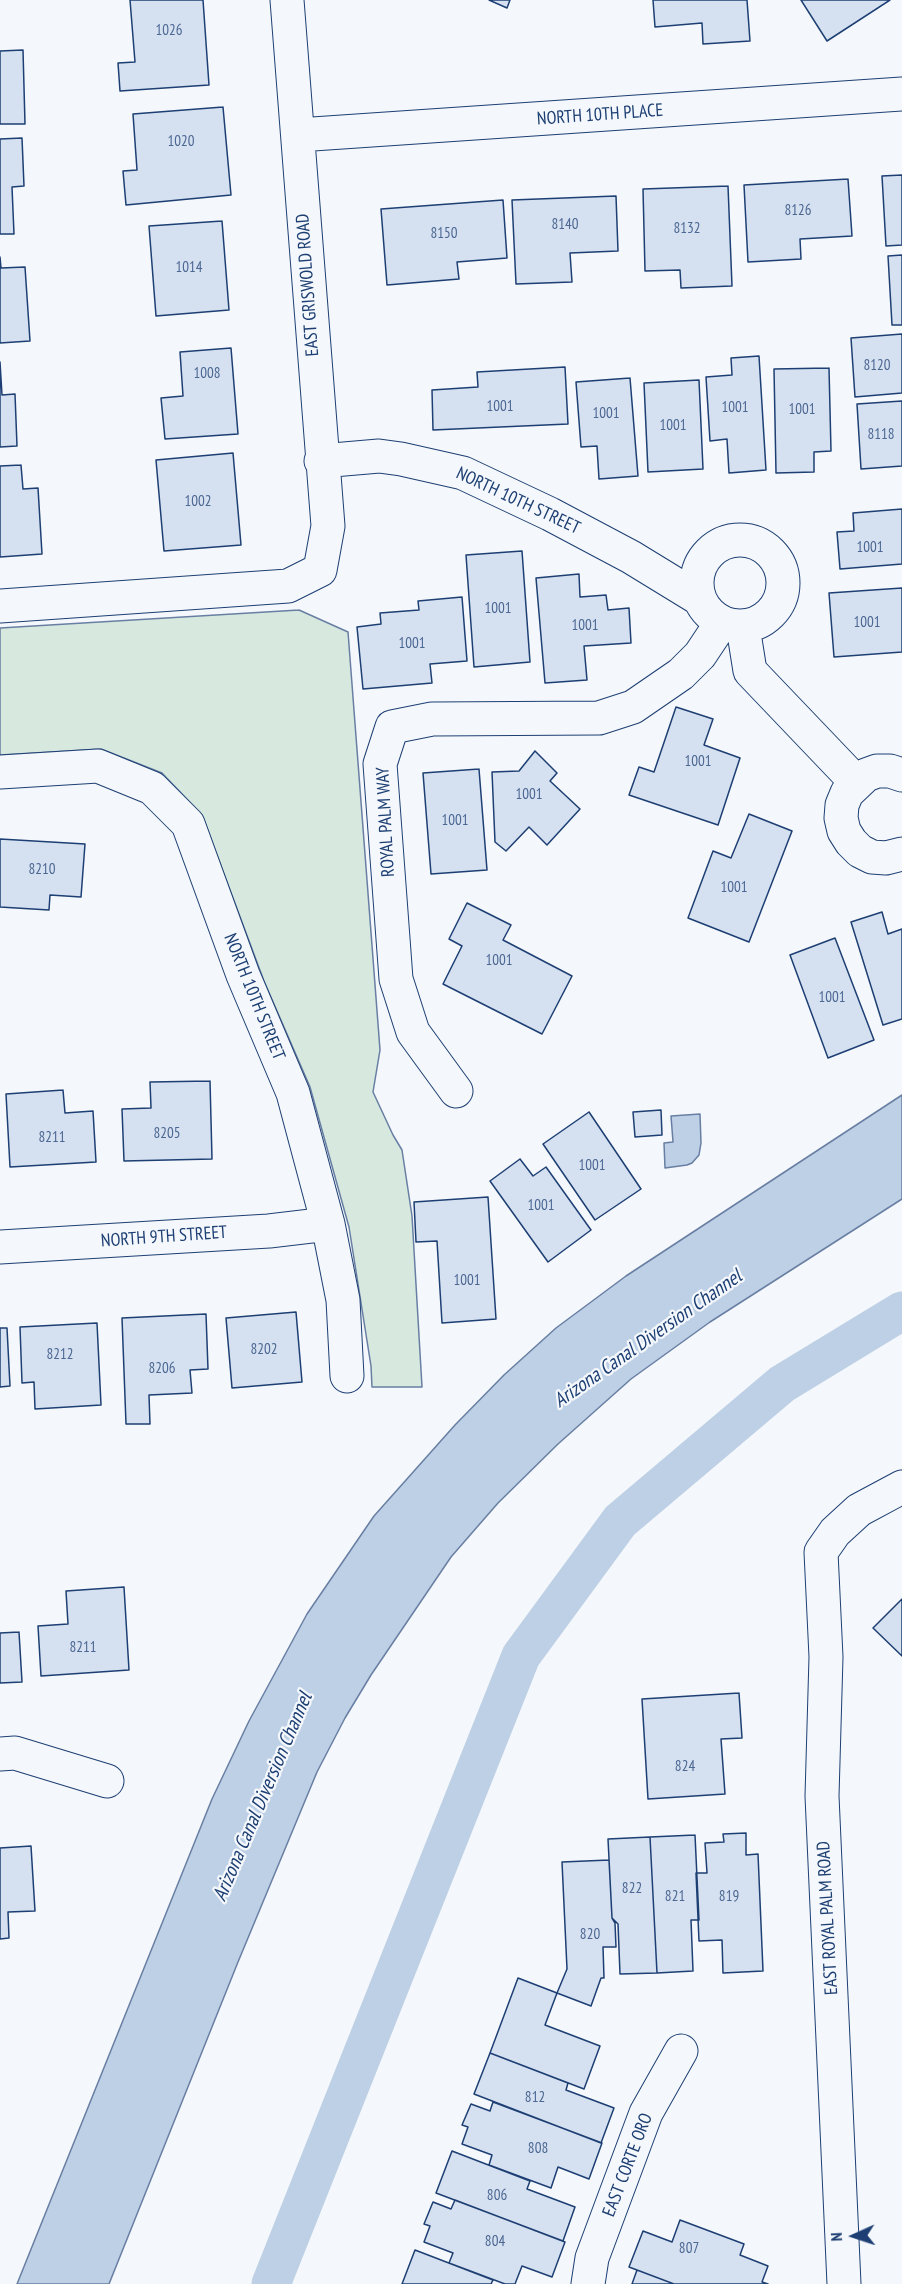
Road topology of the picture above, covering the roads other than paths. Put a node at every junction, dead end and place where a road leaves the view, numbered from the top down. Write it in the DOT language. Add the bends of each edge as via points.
graph roads {
  1 [pos="287,0"];
  2 [pos="902,94"];
  3 [pos="297,135"];
  4 [pos="321,461"];
  5 [pos="698,598"];
  6 [pos="0,606"];
  7 [pos="733,624"];
  8 [pos="0,772"];
  9 [pos="902,775"];
  10 [pos="856,782"];
  11 [pos="902,854"];
  12 [pos="456,1091"];
  13 [pos="328,1224"];
  14 [pos="0,1248"];
  15 [pos="347,1376"];
  16 [pos="902,1487"];
  17 [pos="0,1754"];
  18 [pos="107,1781"];
  19 [pos="681,2051"];
  20 [pos="588,2284"];
  21 [pos="844,2284"];
  1 -- 3 [label="street, EAST GRISWOLD ROAD"];
  2 -- 3 [label="street, NORTH 10TH PLACE"];
  3 -- 4 [label="street, EAST GRISWOLD ROAD"];
  4 -- 5 [label="street, NORTH 10TH STREET" via="380,456 464,473 631,557"];
  4 -- 6 [label="street, EAST GRISWOLD ROAD" via="328,526 320,570 288,586"];
  5 -- 7 [label="street, NORTH 10TH STREET" via="708,612"];
  5 -- 7 [label="street" via="696,579 706,555 728,541 759,544 777,558 783,584 780,598 765,618"];
  7 -- 10 [label="street" via="750,671"];
  7 -- 12 [label="street, ROYAL PALM WAY" via="681,674 633,707 599,718 432,719 392,727 380,764 396,979 413,1032"];
  8 -- 13 [label="street, NORTH 10TH STREET" via="98,766 152,788 188,824 243,975 293,1093"];
  9 -- 10 [label="street" via="877,771"];
  10 -- 11 [label="street" via="842,805 844,831 851,842 872,857"];
  13 -- 14 [label="street, NORTH 9TH STREET"];
  13 -- 15 [label="street, NORTH 10TH STREET" via="343,1300"];
  16 -- 21 [label="street, EAST ROYAL PALM ROAD" via="859,1510 821,1551 826,1657 822,1796"];
  17 -- 18 [label="street" via="15,1753"];
  19 -- 20 [label="street, EAST CORTE ORO" via="646,2113 592,2258"];
}
